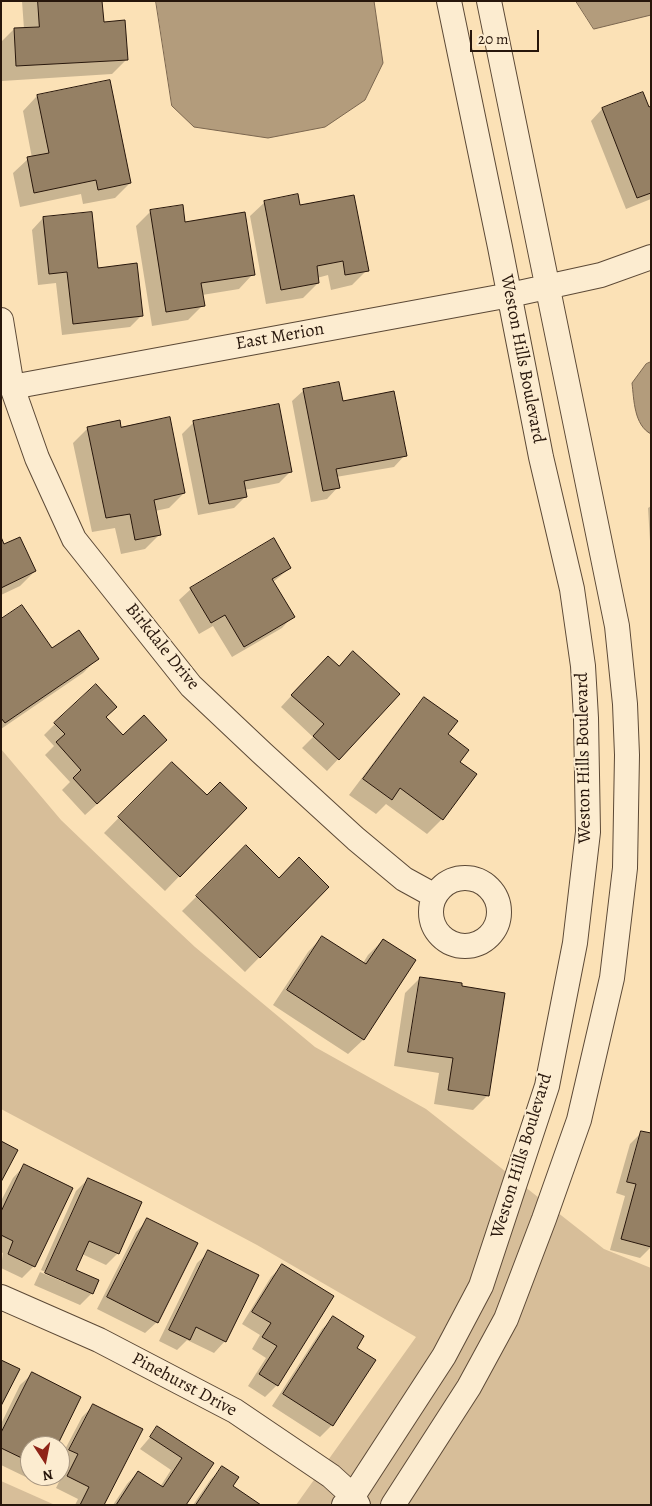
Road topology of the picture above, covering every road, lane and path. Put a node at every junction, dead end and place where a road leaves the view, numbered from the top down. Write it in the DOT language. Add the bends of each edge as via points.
graph roads {
  1 [pos="449,1"];
  2 [pos="489,1"];
  3 [pos="651,257"];
  4 [pos="547,288"];
  5 [pos="510,295"];
  6 [pos="1,320"];
  7 [pos="12,386"];
  8 [pos="435,896"];
  9 [pos="1,1297"];
  10 [pos="352,1502"];
  11 [pos="395,1504"];
  1 -- 5 [label="street, Weston Hills Boulevard"];
  2 -- 4 [label="street"];
  3 -- 4 [label="street, East Merion" via="601,275"];
  4 -- 5 [label="street, East Merion"];
  4 -- 11 [label="street" via="617,626 623,684 627,755 625,868 612,978 579,1120 506,1318 470,1387"];
  5 -- 7 [label="street, East Merion"];
  5 -- 10 [label="street, Weston Hills Boulevard" via="541,457 572,589 583,666 588,832 575,943 547,1086 481,1286 444,1356"];
  6 -- 7 [label="street, Birkdale Drive"];
  7 -- 8 [label="street, Birkdale Drive" via="37,458 74,539 191,686 356,838 404,879"];
  9 -- 10 [label="street, Pinehurst Drive" via="99,1340 235,1412 331,1476"];
  10 -- 11 [label="street"];
}
